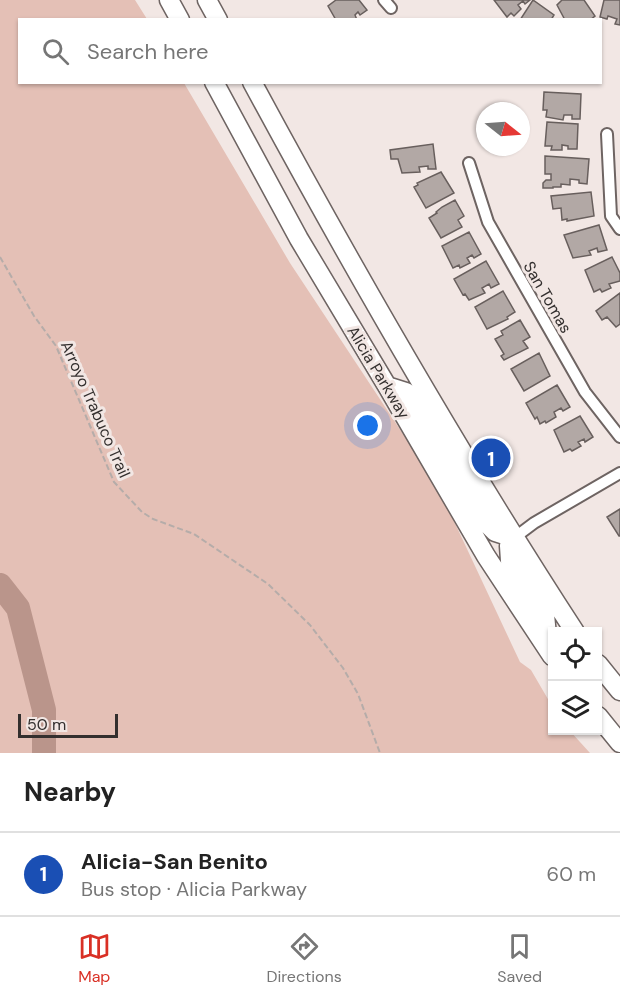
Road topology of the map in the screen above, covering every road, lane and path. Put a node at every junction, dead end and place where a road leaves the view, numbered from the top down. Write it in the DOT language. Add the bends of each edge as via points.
graph roads {
  1 [pos="169,0"];
  2 [pos="207,0"];
  3 [pos="179,18"];
  4 [pos="217,18"];
  5 [pos="215,84"];
  6 [pos="253,84"];
  7 [pos="607,134"];
  8 [pos="469,163"];
  9 [pos="620,229"];
  10 [pos="0,257"];
  11 [pos="387,386"];
  12 [pos="620,437"];
  13 [pos="620,473"];
  14 [pos="514,538"];
  15 [pos="572,627"];
  16 [pos="548,637"];
  17 [pos="548,649"];
  18 [pos="602,670"];
  19 [pos="620,691"];
  20 [pos="602,722"];
  21 [pos="620,743"];
  22 [pos="380,753"];
  1 -- 3 [label="main road"];
  2 -- 4 [label="main road"];
  5 -- 11 [label="main road, Alicia Parkway" via="299,239"];
  6 -- 14 [label="main road, Alicia Parkway" via="328,222"];
  7 -- 9 [label="street" via="611,216"];
  8 -- 12 [label="street, San Tomas" via="488,222 585,392"];
  10 -- 22 [label="path, Arroyo Trabuco Trail" via="56,346 122,493 153,519 194,534 259,578 310,625 358,694"];
  11 -- 14 [label="main road" via="406,392 419,407 485,522 495,532"];
  11 -- 17 [label="main road, Alicia Parkway" via="486,556"];
  13 -- 14 [label="street"];
  14 -- 15 [label="main road, Alicia Parkway"];
  14 -- 16 [label="main road" via="510,561 545,615"];
  18 -- 19 [label="main road"];
  20 -- 21 [label="main road"];
}
